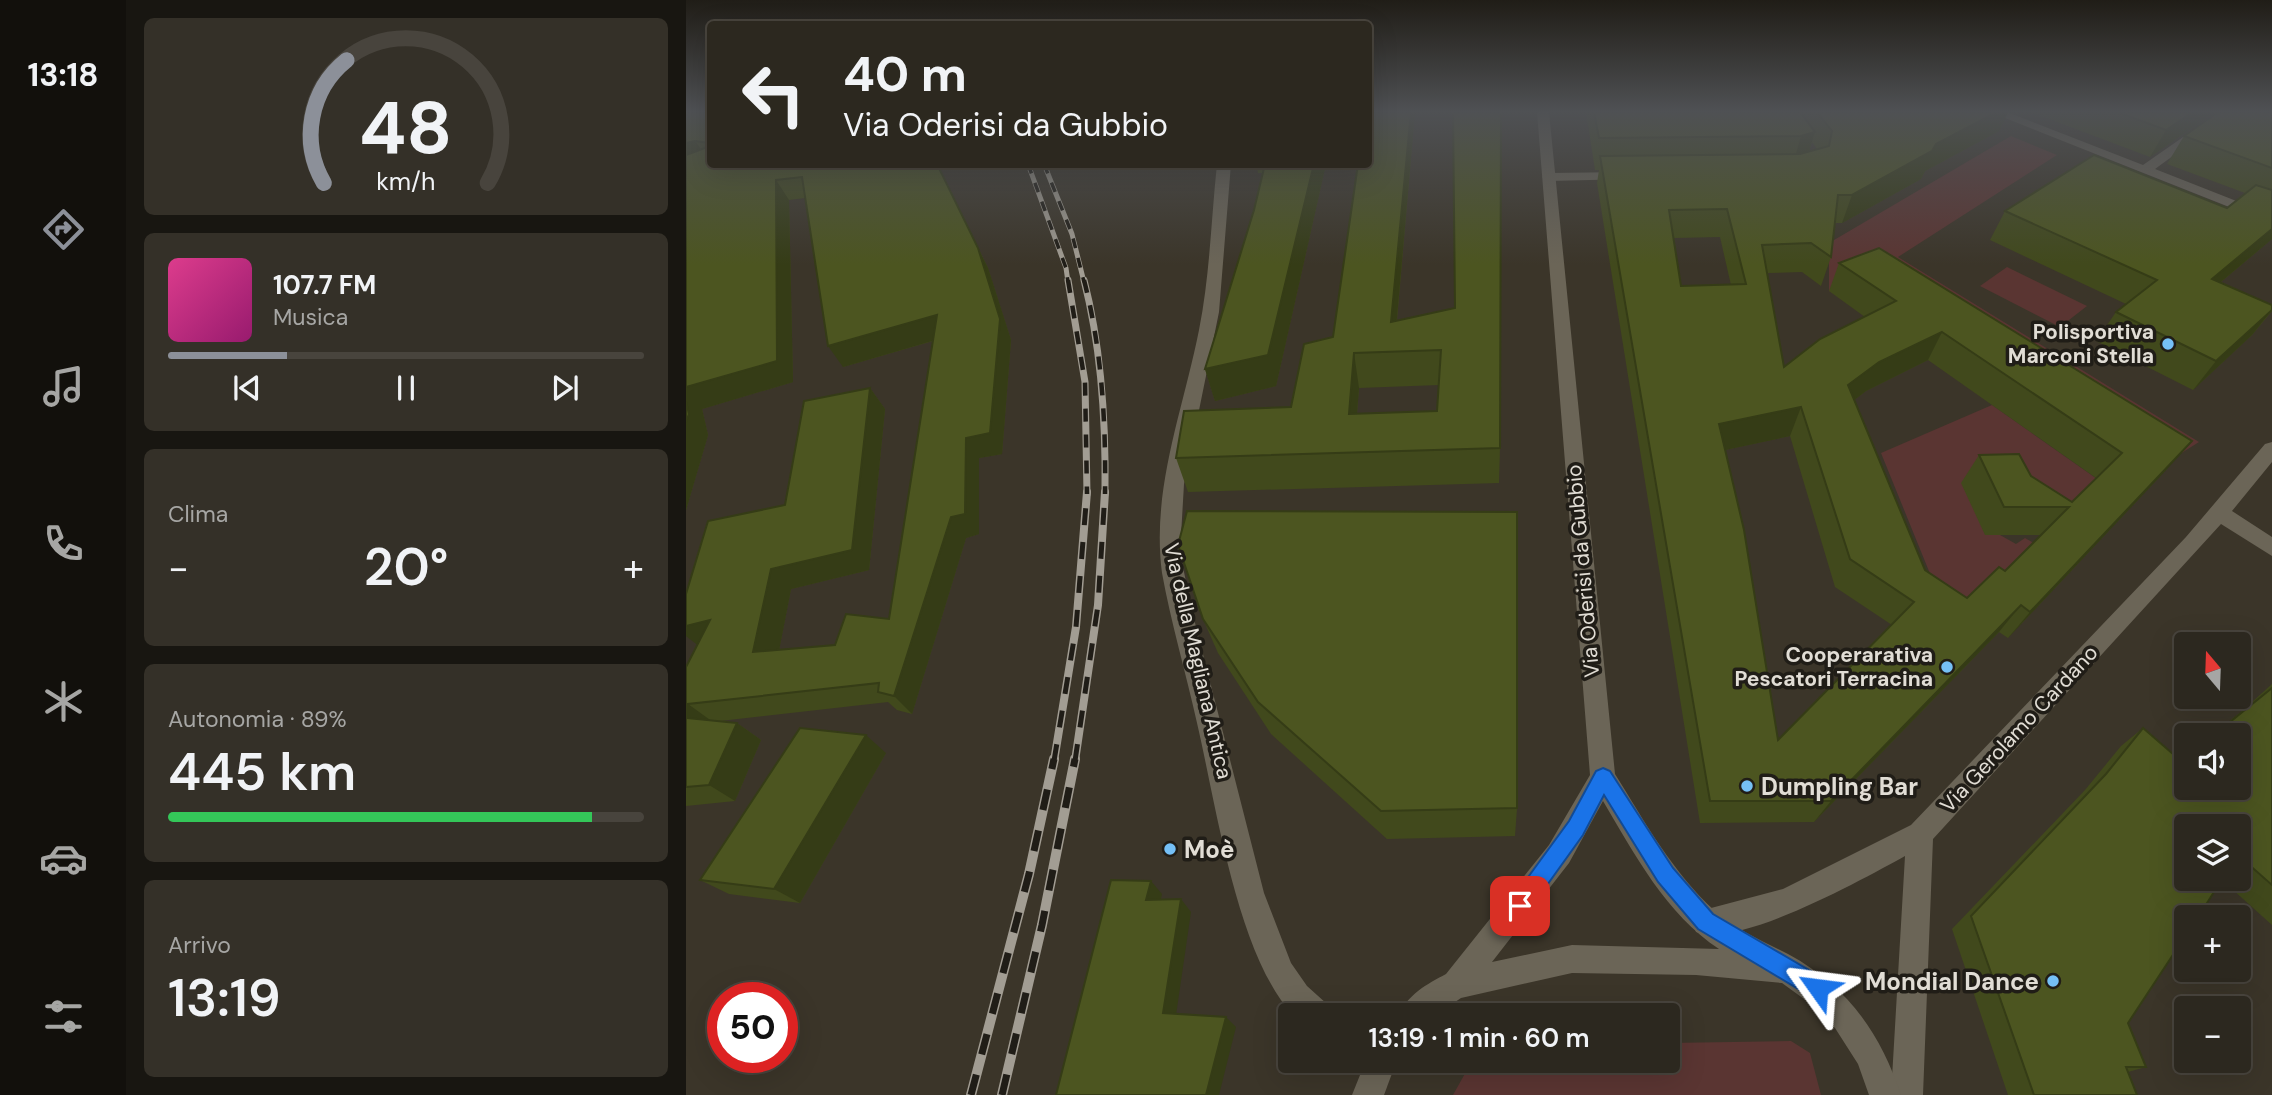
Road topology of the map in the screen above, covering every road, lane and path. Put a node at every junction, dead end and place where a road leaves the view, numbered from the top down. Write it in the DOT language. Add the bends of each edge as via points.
graph roads {
  1 [pos="1548,163"];
  2 [pos="2127,163"];
  3 [pos="2155,163"];
  4 [pos="1224,168"];
  5 [pos="2145,170"];
  6 [pos="1646,176"];
  7 [pos="1549,177"];
  8 [pos="2272,220"];
  9 [pos="2272,449"];
  10 [pos="2218,512"];
  11 [pos="2272,548"];
  12 [pos="1603,777"];
  13 [pos="1920,834"];
  14 [pos="1706,922"];
  15 [pos="1790,971"];
  16 [pos="1456,984"];
  17 [pos="1302,1003"];
  18 [pos="1428,1003"];
  19 [pos="1377,1073"];
  20 [pos="1368,1095"];
  21 [pos="1885,1095"];
  22 [pos="1907,1095"];
  1 -- 7 [label="street, Via Oderisi da Gubbio"];
  2 -- 5 [label="street"];
  3 -- 5 [label="street"];
  4 -- 17 [label="street, Via della Magliana Antica" via="1207,332 1187,409 1169,539 1248,879 1273,957"];
  5 -- 8 [label="street"];
  6 -- 7 [label="street"];
  7 -- 12 [label="street, Via Oderisi da Gubbio"];
  9 -- 10 [label="street, Via Gerolamo Cardano"];
  10 -- 11 [label="street"];
  10 -- 13 [label="street, Via Gerolamo Cardano"];
  12 -- 14 [label="street" via="1665,875"];
  12 -- 16 [label="street" via="1559,853"];
  13 -- 14 [label="street, Via Gerolamo Cardano" via="1785,902"];
  13 -- 22 [label="street"];
  14 -- 15 [label="street"];
  15 -- 16 [label="street" via="1696,961 1595,958"];
  15 -- 21 [label="street" via="1818,988 1855,1027"];
  16 -- 18 [label="street"];
  19 -- 20 [label="street"];
}
